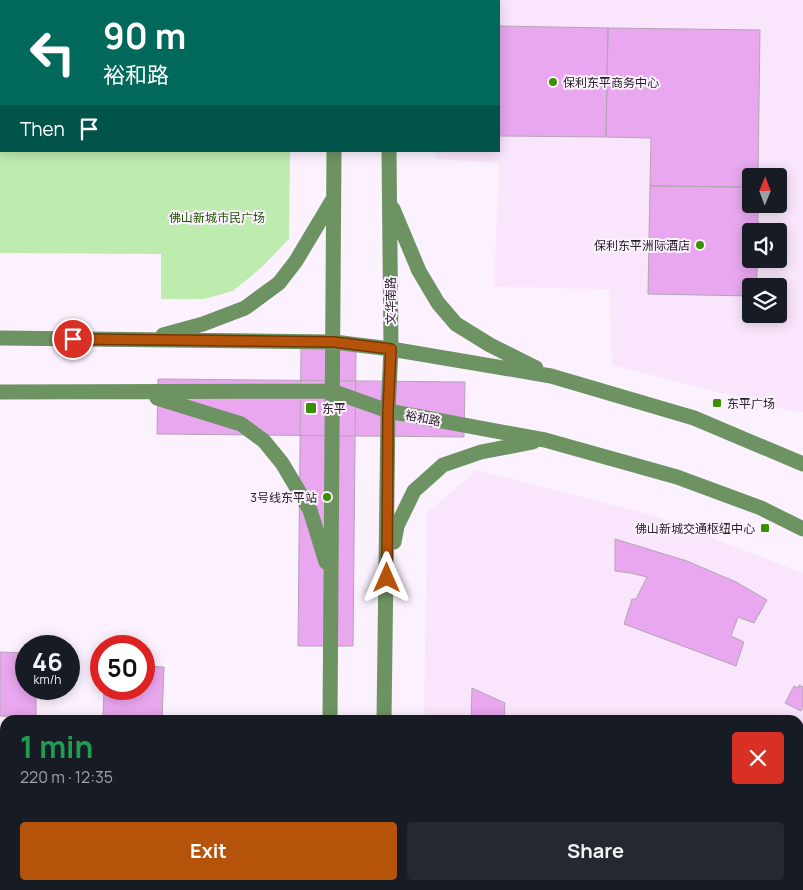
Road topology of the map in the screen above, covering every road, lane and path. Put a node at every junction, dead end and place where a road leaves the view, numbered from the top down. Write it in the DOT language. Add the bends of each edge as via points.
graph roads {
  1 [pos="334,152"];
  2 [pos="389,152"];
  3 [pos="334,197"];
  4 [pos="390,202"];
  5 [pos="0,338"];
  6 [pos="146,340"];
  7 [pos="334,342"];
  8 [pos="391,349"];
  9 [pos="551,376"];
  10 [pos="0,392"];
  11 [pos="332,392"];
  12 [pos="141,393"];
  13 [pos="388,411"];
  14 [pos="545,440"];
  15 [pos="803,464"];
  16 [pos="803,529"];
  17 [pos="331,577"];
  18 [pos="387,578"];
  19 [pos="330,715"];
  20 [pos="384,715"];
  1 -- 3 [label="main road"];
  2 -- 4 [label="main road, 文华南路"];
  3 -- 6 [label="main road" via="279,283 245,308"];
  3 -- 7 [label="main road"];
  4 -- 8 [label="main road, 文华南路"];
  4 -- 9 [label="main road" via="419,271 438,303 456,324"];
  5 -- 6 [label="main road"];
  6 -- 7 [label="main road"];
  7 -- 8 [label="main road"];
  7 -- 11 [label="main road"];
  8 -- 9 [label="main road"];
  8 -- 13 [label="main road, 文华南路"];
  9 -- 15 [label="main road" via="694,418"];
  10 -- 12 [label="main road, 裕和路"];
  11 -- 12 [label="main road, 裕和路"];
  11 -- 13 [label="main road, 裕和路"];
  11 -- 17 [label="main road"];
  12 -- 17 [label="main road" via="241,424 264,441 282,463 310,510"];
  13 -- 14 [label="main road, 裕和路"];
  13 -- 18 [label="main road, 文华南路"];
  14 -- 16 [label="main road, 裕和路" via="677,477 761,508"];
  14 -- 18 [label="main road" via="481,452 443,466 414,491 397,526"];
  17 -- 19 [label="main road"];
  18 -- 20 [label="main road, 文华南路"];
}
